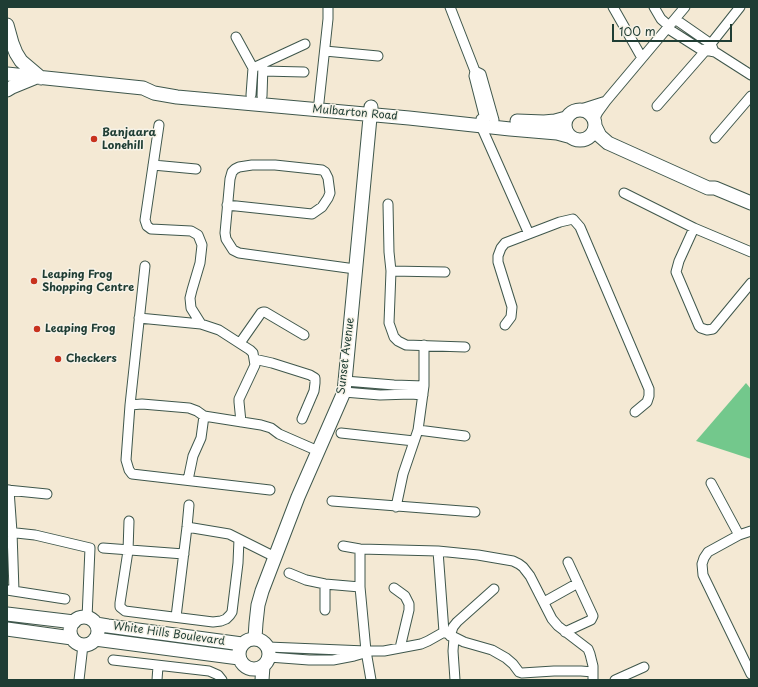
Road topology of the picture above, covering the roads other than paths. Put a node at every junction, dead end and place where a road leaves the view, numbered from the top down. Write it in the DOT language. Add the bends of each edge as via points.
graph roads {
  1 [pos="328,7"];
  2 [pos="450,7"];
  3 [pos="613,7"];
  4 [pos="654,7"];
  5 [pos="685,7"];
  6 [pos="740,7"];
  7 [pos="670,24"];
  8 [pos="7,25"];
  9 [pos="236,37"];
  10 [pos="305,44"];
  11 [pos="710,49"];
  12 [pos="325,51"];
  13 [pos="378,56"];
  14 [pos="642,58"];
  15 [pos="263,67"];
  16 [pos="252,68"];
  17 [pos="304,72"];
  18 [pos="7,74"];
  19 [pos="751,75"];
  20 [pos="38,77"];
  21 [pos="143,88"];
  22 [pos="7,90"];
  23 [pos="257,96"];
  24 [pos="751,96"];
  25 [pos="606,101"];
  26 [pos="319,102"];
  27 [pos="658,106"];
  28 [pos="581,110"];
  29 [pos="370,111"];
  30 [pos="566,118"];
  31 [pos="485,121"];
  32 [pos="595,123"];
  33 [pos="159,125"];
  34 [pos="568,136"];
  35 [pos="715,138"];
  36 [pos="584,140"];
  37 [pos="608,143"];
  38 [pos="153,165"];
  39 [pos="196,169"];
  40 [pos="708,188"];
  41 [pos="624,192"];
  42 [pos="751,203"];
  43 [pos="388,204"];
  44 [pos="227,205"];
  45 [pos="751,210"];
  46 [pos="694,228"];
  47 [pos="529,234"];
  48 [pos="751,252"];
  49 [pos="145,266"];
  50 [pos="355,269"];
  51 [pos="391,271"];
  52 [pos="445,272"];
  53 [pos="751,283"];
  54 [pos="191,308"];
  55 [pos="139,318"];
  56 [pos="182,322"];
  57 [pos="200,324"];
  58 [pos="505,325"];
  59 [pos="304,335"];
  60 [pos="240,343"];
  61 [pos="424,345"];
  62 [pos="465,347"];
  63 [pos="254,359"];
  64 [pos="344,387"];
  65 [pos="423,391"];
  66 [pos="130,405"];
  67 [pos="635,412"];
  68 [pos="204,416"];
  69 [pos="302,419"];
  70 [pos="241,422"];
  71 [pos="418,430"];
  72 [pos="341,433"];
  73 [pos="465,436"];
  74 [pos="414,441"];
  75 [pos="318,451"];
  76 [pos="188,480"];
  77 [pos="711,483"];
  78 [pos="8,490"];
  79 [pos="270,490"];
  80 [pos="46,494"];
  81 [pos="332,501"];
  82 [pos="189,505"];
  83 [pos="396,507"];
  84 [pos="474,512"];
  85 [pos="130,521"];
  86 [pos="187,527"];
  87 [pos="751,531"];
  88 [pos="10,532"];
  89 [pos="739,535"];
  90 [pos="239,539"];
  91 [pos="343,546"];
  92 [pos="103,548"];
  93 [pos="360,549"];
  94 [pos="128,551"];
  95 [pos="438,551"];
  96 [pos="184,554"];
  97 [pos="275,557"];
  98 [pos="568,562"];
  99 [pos="288,573"];
  100 [pos="578,583"];
  101 [pos="325,584"];
  102 [pos="360,587"];
  103 [pos="394,588"];
  104 [pos="494,589"];
  105 [pos="10,590"];
  106 [pos="64,599"];
  107 [pos="544,602"];
  108 [pos="325,610"];
  109 [pos="7,614"];
  110 [pos="176,617"];
  111 [pos="86,621"];
  112 [pos="7,629"];
  113 [pos="565,632"];
  114 [pos="449,635"];
  115 [pos="255,638"];
  116 [pos="84,641"];
  117 [pos="242,644"];
  118 [pos="400,648"];
  119 [pos="366,651"];
  120 [pos="266,656"];
  121 [pos="113,660"];
  122 [pos="243,662"];
  123 [pos="158,666"];
  124 [pos="644,667"];
  125 [pos="751,674"];
  126 [pos="593,676"];
  127 [pos="79,680"];
  128 [pos="157,680"];
  129 [pos="222,680"];
  130 [pos="245,680"];
  131 [pos="262,680"];
  132 [pos="371,680"];
  133 [pos="455,680"];
  134 [pos="615,680"];
  1 -- 12 [label="street"];
  2 -- 31 [label="street" via="475,71"];
  3 -- 14 [label="street"];
  4 -- 7 [label="street" via="661,19"];
  5 -- 7 [label="street"];
  6 -- 11 [label="street"];
  7 -- 11 [label="street" via="700,49"];
  7 -- 14 [label="street"];
  8 -- 20 [label="street" via="16,53"];
  9 -- 16 [label="street"];
  10 -- 15 [label="street"];
  11 -- 19 [label="street"];
  11 -- 27 [label="street"];
  12 -- 13 [label="street"];
  12 -- 26 [label="street"];
  14 -- 25 [label="street"];
  15 -- 16 [label="street"];
  15 -- 17 [label="street"];
  15 -- 23 [label="street"];
  16 -- 23 [label="street"];
  18 -- 20 [label="street, Mulbarton Road"];
  20 -- 21 [label="street, Mulbarton Road"];
  20 -- 22 [label="street"];
  21 -- 23 [label="street, Mulbarton Road" via="154,86"];
  21 -- 29 [label="street, Mulbarton Road" via="154,93 177,97"];
  23 -- 26 [label="street, Mulbarton Road"];
  24 -- 35 [label="street"];
  25 -- 28 [label="street, Mulbarton Road"];
  25 -- 32 [label="street" via="598,112"];
  26 -- 29 [label="street, Mulbarton Road"];
  28 -- 30 [label="street, Mulbarton Road" via="575,110"];
  28 -- 32 [label="street" via="592,115"];
  29 -- 31 [label="street, Mulbarton Road"];
  29 -- 50 [label="street, Sunset Avenue"];
  30 -- 31 [label="street, Mulbarton Road" via="544,122"];
  30 -- 34 [label="street" via="564,124"];
  31 -- 34 [label="street, Mulbarton Road"];
  31 -- 47 [label="street"];
  32 -- 36 [label="street" via="594,132"];
  32 -- 37 [label="street" via="600,136"];
  33 -- 38 [label="street"];
  34 -- 36 [label="street, Mulbarton Road"];
  36 -- 37 [label="street, Mulbarton Road"];
  37 -- 40 [label="street"];
  38 -- 39 [label="street"];
  38 -- 54 [label="street" via="145,220 147,226 151,229 191,230 200,237 201,258 190,298"];
  40 -- 42 [label="street" via="715,188"];
  40 -- 45 [label="street" via="712,193"];
  41 -- 46 [label="street"];
  43 -- 51 [label="street"];
  44 -- 44 [label="street" via="230,175 239,167 275,165 318,169 325,172 328,178 328,198 322,207 312,214"];
  44 -- 50 [label="street" via="226,239 233,250 239,253"];
  46 -- 48 [label="street"];
  46 -- 53 [label="street" via="676,272 701,328 713,329"];
  47 -- 58 [label="street" via="505,243 498,256 512,307 511,317"];
  47 -- 67 [label="street" via="573,219 580,227 649,389 647,402"];
  49 -- 55 [label="street"];
  50 -- 64 [label="street, Sunset Avenue"];
  51 -- 52 [label="street"];
  51 -- 61 [label="street" via="389,323 394,338 406,345"];
  54 -- 56 [label="street"];
  54 -- 57 [label="street"];
  55 -- 56 [label="street"];
  55 -- 66 [label="street"];
  56 -- 57 [label="street"];
  57 -- 60 [label="street" via="219,330"];
  59 -- 60 [label="street" via="265,312 261,313"];
  60 -- 63 [label="street" via="250,350"];
  61 -- 62 [label="street"];
  61 -- 65 [label="street"];
  63 -- 69 [label="street" via="315,378 314,391"];
  63 -- 70 [label="street" via="255,365 239,399"];
  64 -- 65 [label="street" via="394,385"];
  64 -- 75 [label="street, Sunset Avenue"];
  65 -- 71 [label="street"];
  66 -- 68 [label="street" via="189,408"];
  66 -- 76 [label="street" via="126,460 132,474"];
  68 -- 70 [label="street"];
  68 -- 76 [label="street" via="201,438 193,456"];
  70 -- 75 [label="street" via="261,424"];
  71 -- 73 [label="street"];
  71 -- 74 [label="street"];
  72 -- 74 [label="street"];
  74 -- 83 [label="street"];
  75 -- 97 [label="street, Sunset Avenue"];
  76 -- 79 [label="street"];
  77 -- 89 [label="street"];
  78 -- 80 [label="street"];
  78 -- 88 [label="street"];
  81 -- 83 [label="street"];
  82 -- 86 [label="street"];
  83 -- 84 [label="street"];
  85 -- 94 [label="street"];
  86 -- 90 [label="street" via="229,534"];
  86 -- 96 [label="street"];
  87 -- 89 [label="street"];
  88 -- 105 [label="street"];
  88 -- 111 [label="street" via="90,548"];
  89 -- 125 [label="street" via="708,552 702,568"];
  90 -- 97 [label="street"];
  90 -- 110 [label="street" via="230,615 226,619 213,622"];
  91 -- 93 [label="street"];
  92 -- 94 [label="street"];
  93 -- 95 [label="street"];
  93 -- 102 [label="street"];
  94 -- 96 [label="street"];
  94 -- 110 [label="street" via="120,607 125,610"];
  95 -- 107 [label="street" via="513,561 523,567 530,576"];
  95 -- 114 [label="street"];
  96 -- 110 [label="street"];
  97 -- 115 [label="street, Sunset Avenue" via="258,605"];
  98 -- 100 [label="street"];
  99 -- 101 [label="street"];
  100 -- 107 [label="street"];
  100 -- 113 [label="street" via="593,617"];
  101 -- 102 [label="street"];
  101 -- 108 [label="street"];
  102 -- 119 [label="street"];
  103 -- 118 [label="street" via="405,596 409,604"];
  104 -- 114 [label="street" via="457,622"];
  105 -- 106 [label="street"];
  107 -- 113 [label="street" via="552,619"];
  109 -- 111 [label="street, White Hills Boulevard"];
  111 -- 116 [label="street" via="98,630 97,635"];
  111 -- 116 [label="street" via="70,630"];
  111 -- 117 [label="street, White Hills Boulevard"];
  112 -- 116 [label="street, White Hills Boulevard"];
  113 -- 126 [label="street" via="588,649"];
  114 -- 118 [label="street"];
  114 -- 126 [label="street" via="492,650 506,658 522,673 581,671"];
  114 -- 133 [label="street"];
  115 -- 117 [label="street"];
  115 -- 120 [label="street" via="262,641"];
  116 -- 122 [label="street, White Hills Boulevard"];
  116 -- 127 [label="street"];
  117 -- 122 [label="street" via="239,651"];
  118 -- 119 [label="street"];
  119 -- 120 [label="street"];
  119 -- 132 [label="street"];
  120 -- 122 [label="street" via="255,669"];
  120 -- 131 [label="street"];
  121 -- 123 [label="street"];
  122 -- 130 [label="street"];
  123 -- 128 [label="street"];
  123 -- 129 [label="street" via="209,671"];
  124 -- 134 [label="street"];
}
